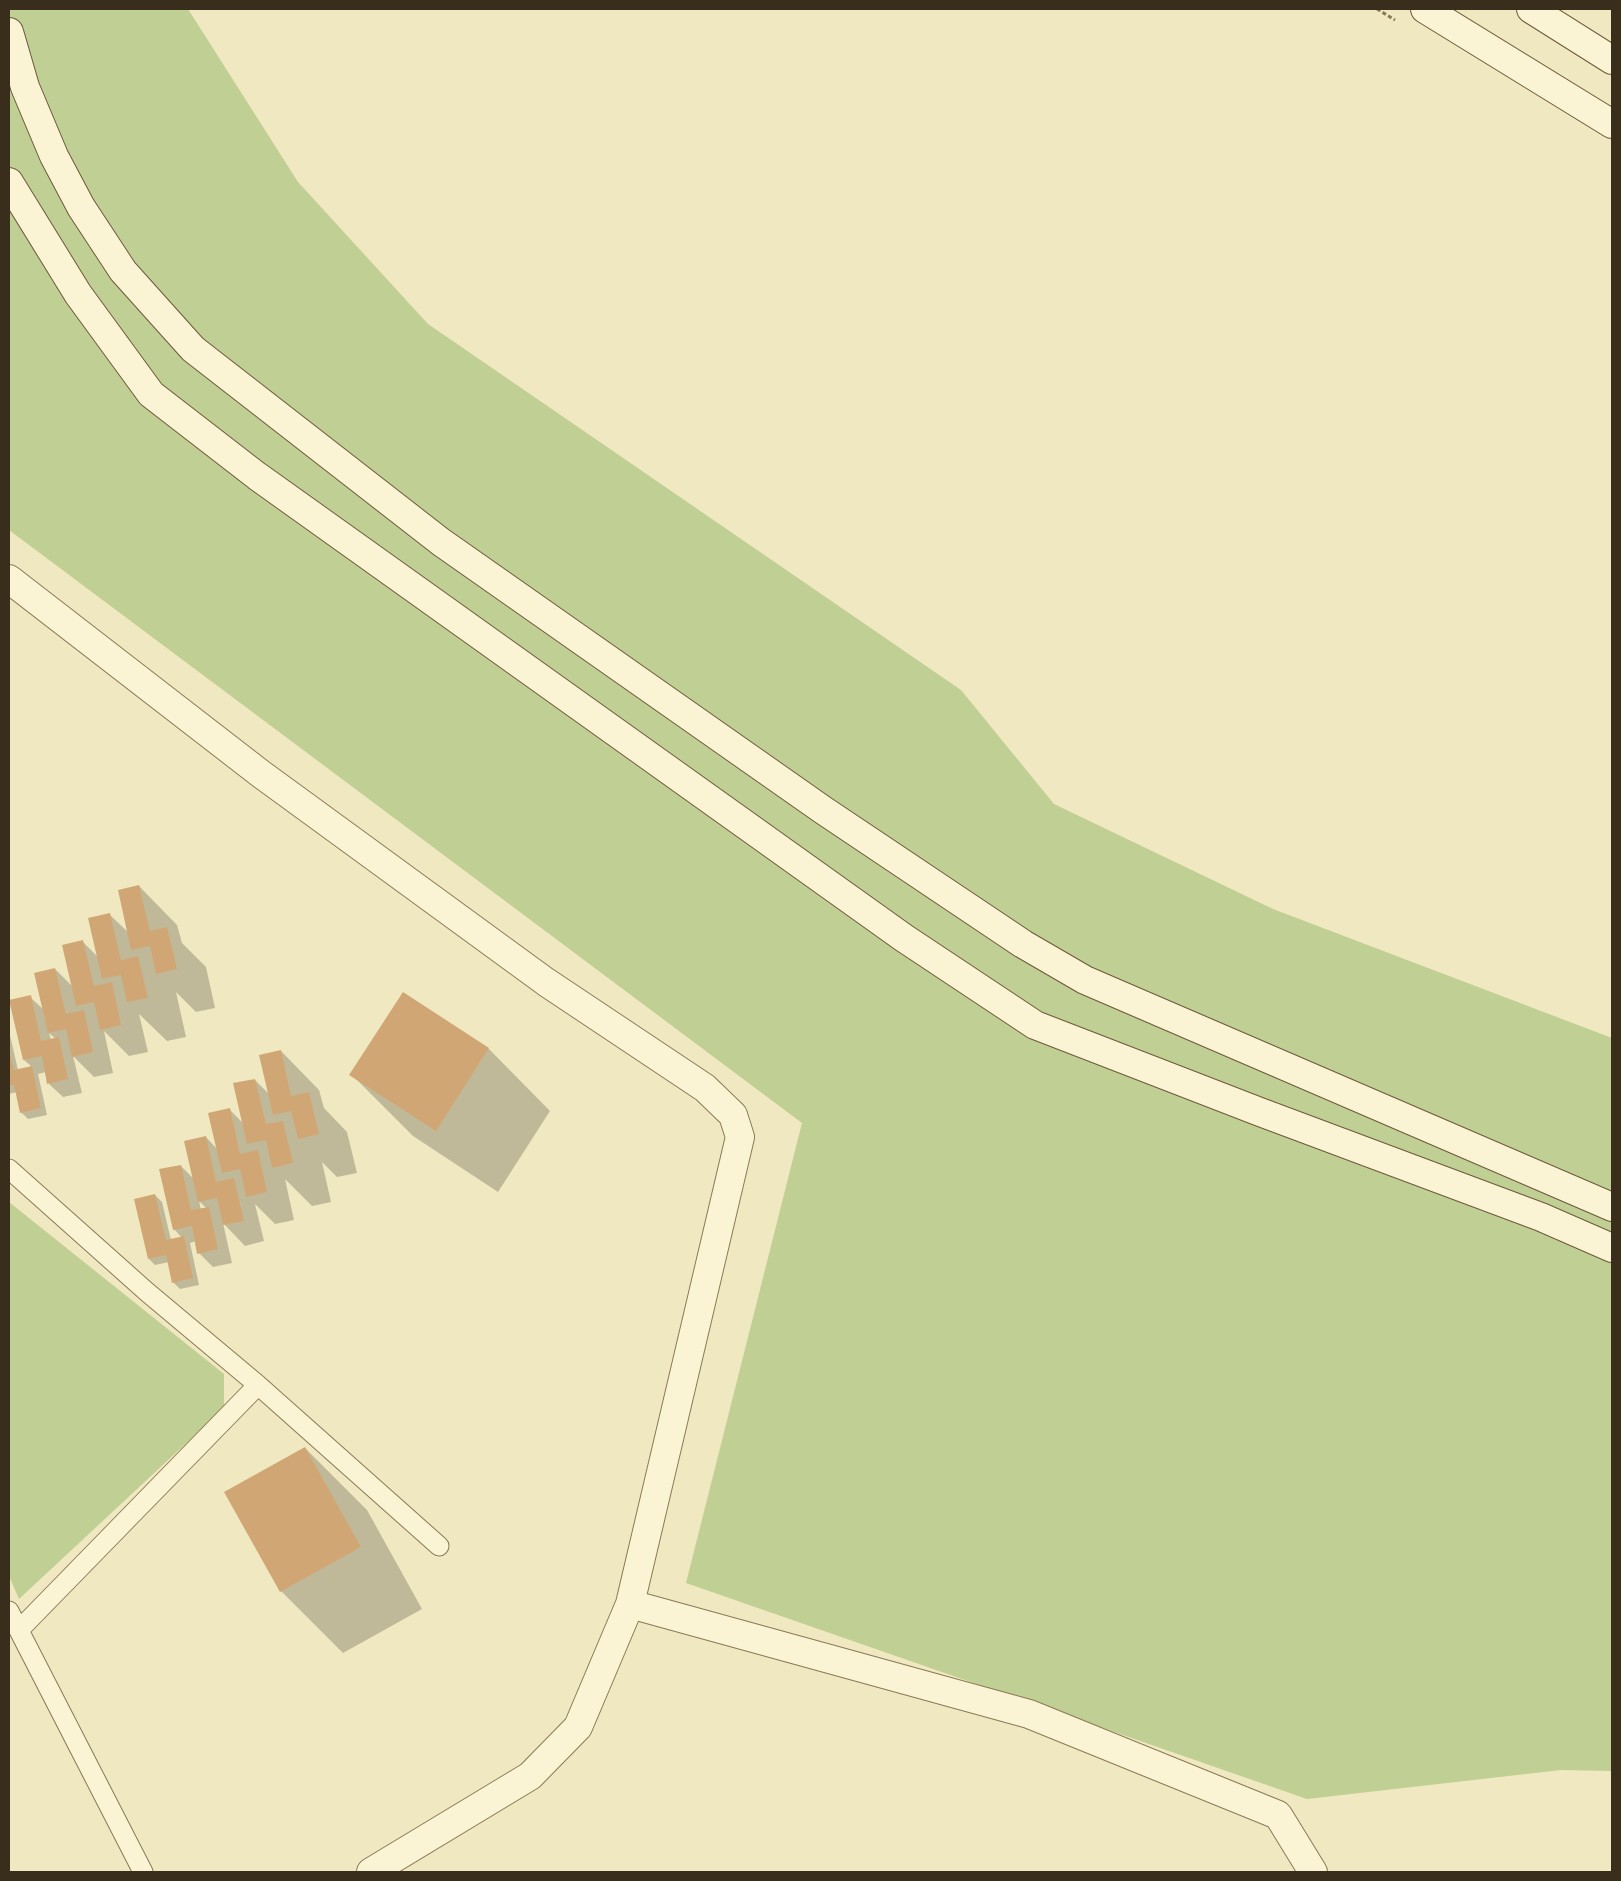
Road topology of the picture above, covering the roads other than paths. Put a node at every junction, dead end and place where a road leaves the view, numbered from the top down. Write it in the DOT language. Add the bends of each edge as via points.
graph roads {
  1 [pos="1425,9"];
  2 [pos="1531,9"];
  3 [pos="9,32"];
  4 [pos="1612,60"];
  5 [pos="1612,124"];
  6 [pos="9,182"];
  7 [pos="9,579"];
  8 [pos="9,1169"];
  9 [pos="1612,1207"];
  10 [pos="1612,1248"];
  11 [pos="258,1385"];
  12 [pos="439,1546"];
  13 [pos="630,1604"];
  14 [pos="9,1611"];
  15 [pos="19,1630"];
  16 [pos="142,1872"];
  17 [pos="371,1872"];
  18 [pos="1313,1872"];
  1 -- 5 [label="street"];
  2 -- 4 [label="street"];
  3 -- 9 [label="street" via="25,87 54,156 81,207 123,271 193,349 441,542 824,810 1023,944 1085,980"];
  6 -- 10 [label="street" via="78,294 151,394 257,476 904,938 1035,1025 1541,1217"];
  7 -- 13 [label="street" via="261,774 546,982 705,1088 733,1115 740,1137"];
  8 -- 11 [label="lane"];
  11 -- 12 [label="lane"];
  11 -- 15 [label="lane"];
  13 -- 17 [label="street" via="578,1727 530,1776"];
  13 -- 18 [label="street" via="1029,1714 1278,1815"];
  14 -- 15 [label="lane"];
  15 -- 16 [label="lane"];
}
